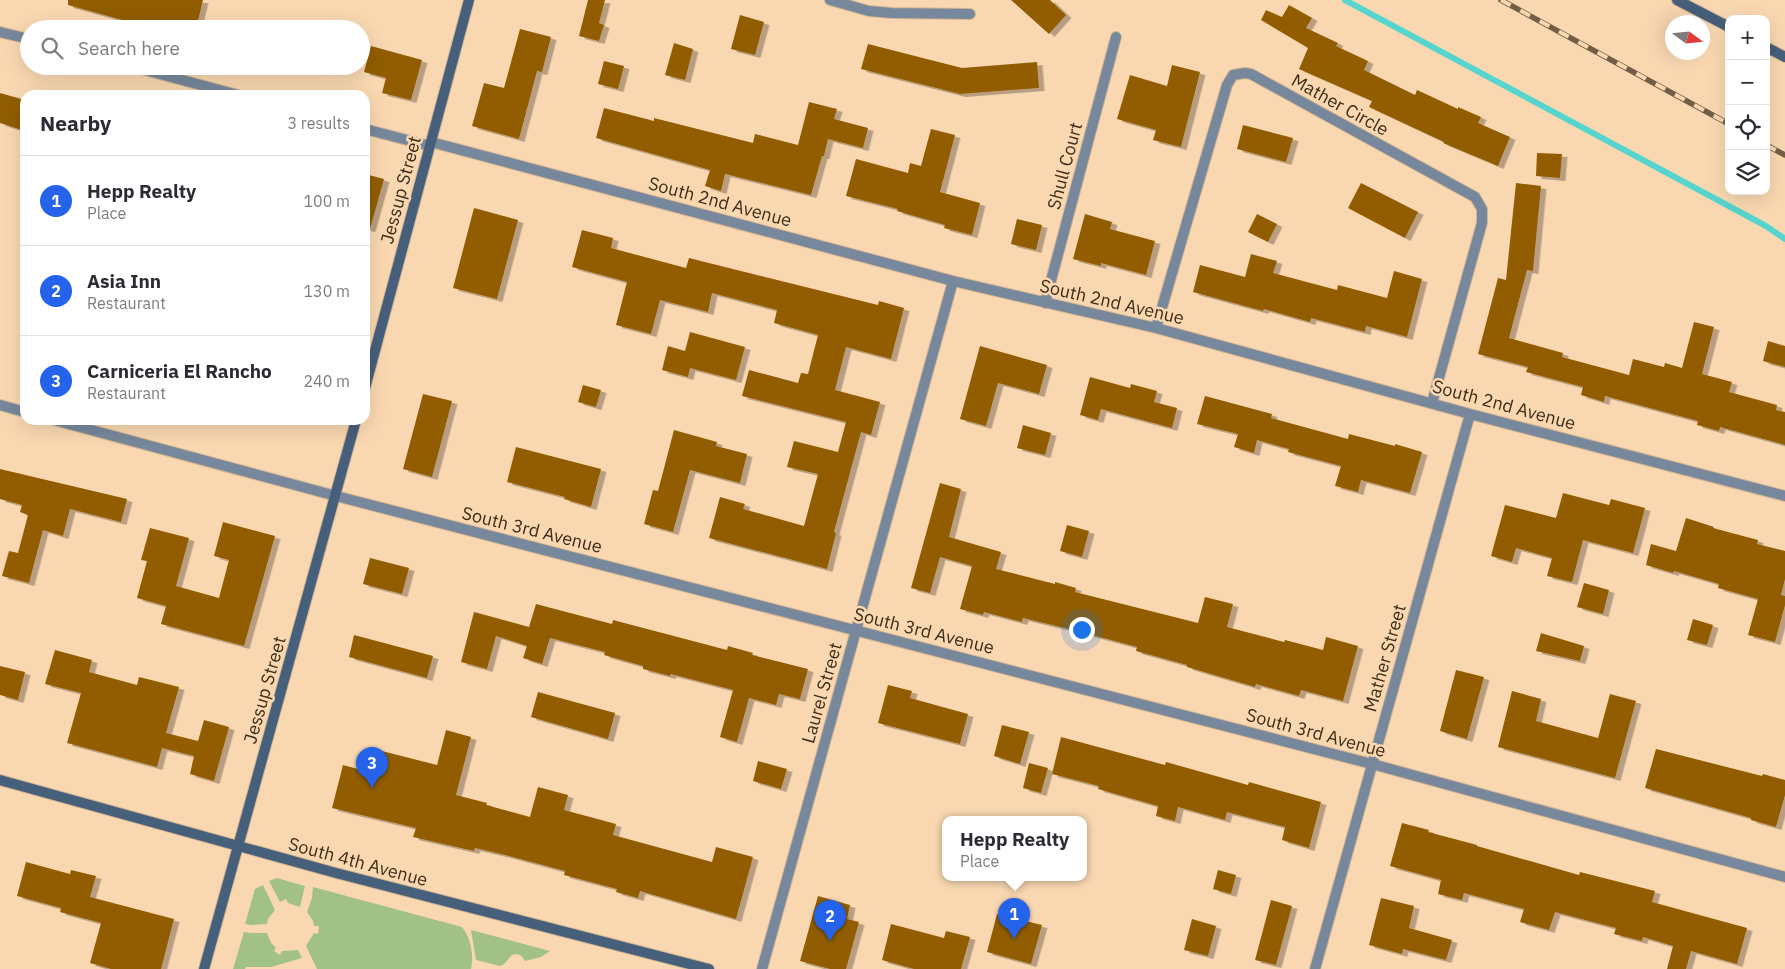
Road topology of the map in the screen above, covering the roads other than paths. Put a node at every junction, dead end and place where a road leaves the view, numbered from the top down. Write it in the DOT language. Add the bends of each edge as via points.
graph roads {
  1 [pos="469,0"];
  2 [pos="830,0"];
  3 [pos="1677,0"];
  4 [pos="970,14"];
  5 [pos="1725,26"];
  6 [pos="0,32"];
  7 [pos="20,37"];
  8 [pos="1116,37"];
  9 [pos="1770,49"];
  10 [pos="1785,57"];
  11 [pos="164,75"];
  12 [pos="219,90"];
  13 [pos="370,130"];
  14 [pos="430,144"];
  15 [pos="953,281"];
  16 [pos="1044,303"];
  17 [pos="1156,328"];
  18 [pos="370,369"];
  19 [pos="1432,403"];
  20 [pos="0,405"];
  21 [pos="20,411"];
  22 [pos="1470,414"];
  23 [pos="73,425"];
  24 [pos="355,425"];
  25 [pos="336,496"];
  26 [pos="1785,496"];
  27 [pos="857,630"];
  28 [pos="1372,764"];
  29 [pos="0,780"];
  30 [pos="238,847"];
  31 [pos="1785,877"];
  32 [pos="204,969"];
  33 [pos="709,969"];
  34 [pos="762,969"];
  35 [pos="1315,969"];
  1 -- 14 [label="street, Jessup Street"];
  2 -- 4 [label="street" via="869,11"];
  3 -- 5 [label="street"];
  6 -- 7 [label="street"];
  8 -- 16 [label="street, Shull Court"];
  9 -- 10 [label="street"];
  11 -- 12 [label="street"];
  13 -- 14 [label="street, South 2nd Avenue"];
  14 -- 15 [label="street, South 2nd Avenue"];
  14 -- 18 [label="street, Jessup Street"];
  15 -- 16 [label="street, South 2nd Avenue"];
  15 -- 27 [label="street, Laurel Street"];
  16 -- 17 [label="street, South 2nd Avenue"];
  17 -- 19 [label="street, South 2nd Avenue"];
  17 -- 19 [label="street, Mather Circle" via="1227,85 1233,74 1251,74 1475,197 1482,209 1482,223"];
  19 -- 22 [label="street, South 2nd Avenue"];
  20 -- 21 [label="street"];
  22 -- 26 [label="street, South 2nd Avenue"];
  22 -- 28 [label="street, Mather Street"];
  23 -- 25 [label="street, South 3rd Avenue"];
  24 -- 25 [label="street, Jessup Street"];
  25 -- 27 [label="street, South 3rd Avenue"];
  25 -- 30 [label="street, Jessup Street"];
  27 -- 28 [label="street, South 3rd Avenue"];
  27 -- 34 [label="street, Laurel Street"];
  28 -- 31 [label="street, South 3rd Avenue"];
  28 -- 35 [label="street, Mather Street"];
  29 -- 30 [label="street, South 4th Avenue"];
  30 -- 32 [label="street, Jessup Street"];
  30 -- 33 [label="street, South 4th Avenue"];
}
